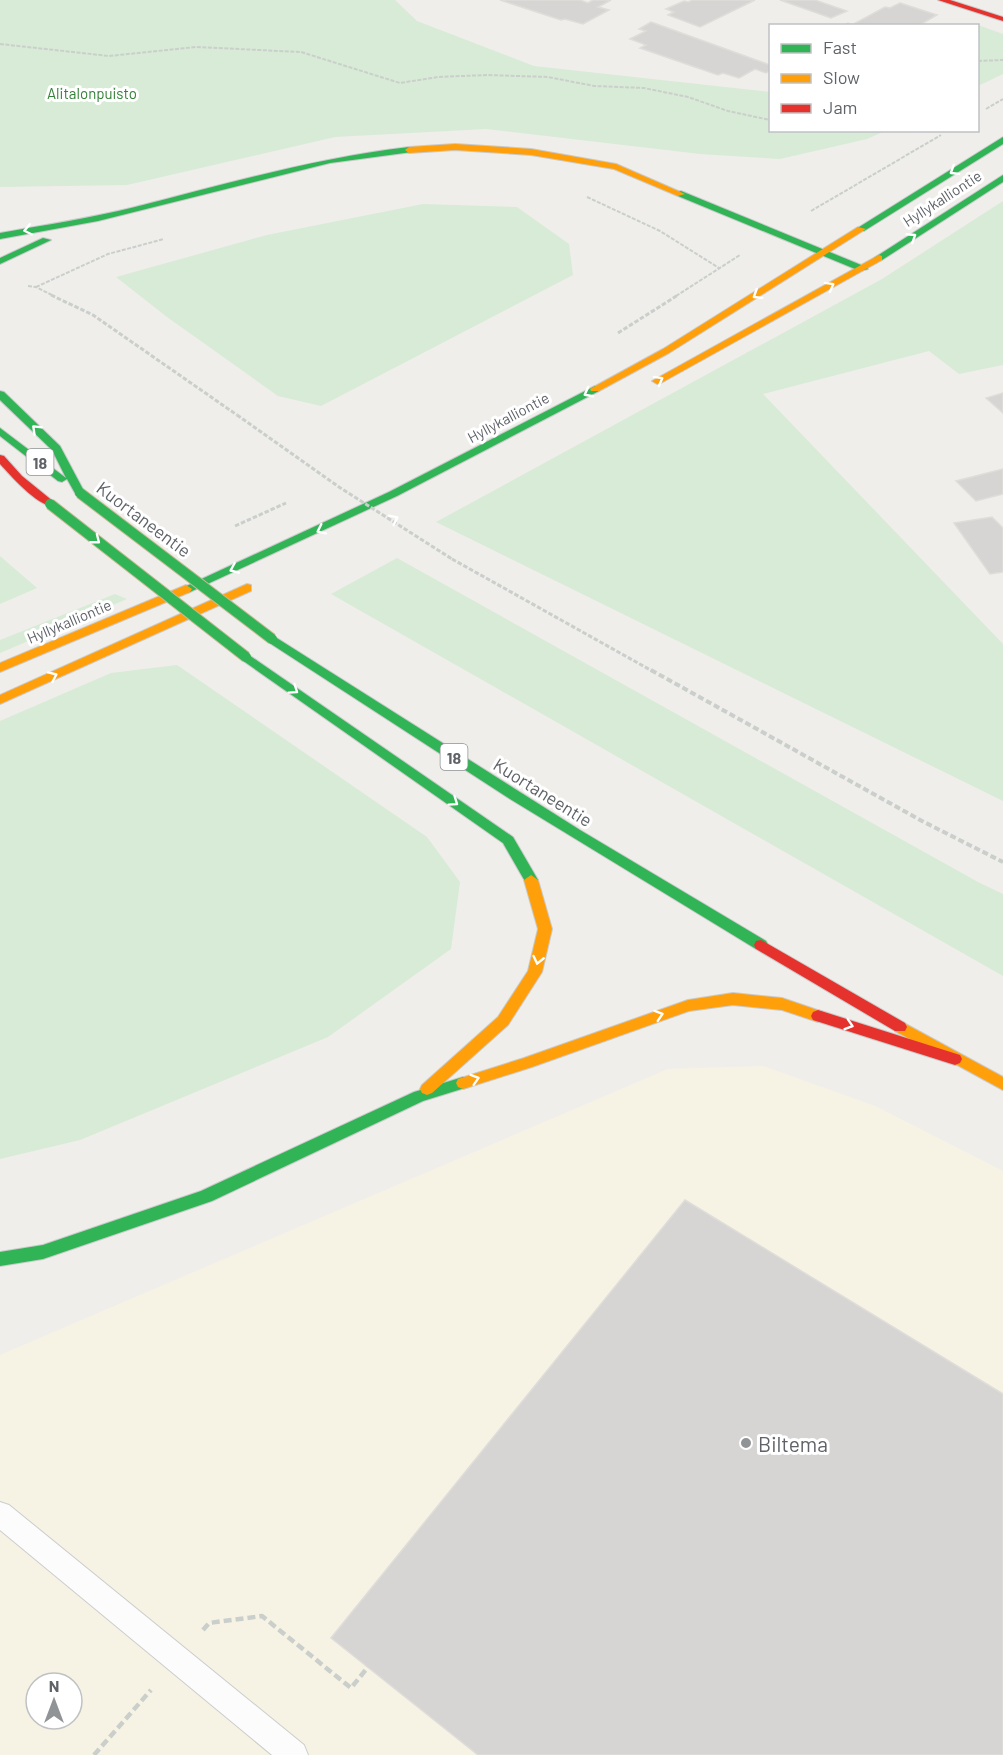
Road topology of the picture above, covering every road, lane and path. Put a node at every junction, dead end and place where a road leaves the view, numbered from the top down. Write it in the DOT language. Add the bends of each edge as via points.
graph roads {
  1 [pos="942,0"];
  2 [pos="1003,19"];
  3 [pos="0,45"];
  4 [pos="1003,60"];
  5 [pos="979,61"];
  6 [pos="1003,99"];
  7 [pos="979,113"];
  8 [pos="769,120"];
  9 [pos="946,132"];
  10 [pos="1003,140"];
  11 [pos="1003,177"];
  12 [pos="578,194"];
  13 [pos="816,208"];
  14 [pos="98,218"];
  15 [pos="0,236"];
  16 [pos="164,239"];
  17 [pos="824,253"];
  18 [pos="741,254"];
  19 [pos="0,261"];
  20 [pos="719,268"];
  21 [pos="863,268"];
  22 [pos="27,286"];
  23 [pos="36,287"];
  24 [pos="614,336"];
  25 [pos="644,388"];
  26 [pos="0,394"];
  27 [pos="0,431"];
  28 [pos="0,458"];
  29 [pos="338,479"];
  30 [pos="328,484"];
  31 [pos="80,494"];
  32 [pos="296,498"];
  33 [pos="232,527"];
  34 [pos="260,582"];
  35 [pos="0,668"];
  36 [pos="0,700"];
  37 [pos="1003,862"];
  38 [pos="955,1059"];
  39 [pos="1003,1084"];
  40 [pos="419,1096"];
  41 [pos="0,1259"];
  42 [pos="0,1514"];
  43 [pos="294,1755"];
  1 -- 2 [label="main road"];
  3 -- 8 [label="path" via="109,56 196,47 301,52 400,83 487,75 548,77 594,86 644,88"];
  4 -- 5 [label="path"];
  6 -- 7 [label="path"];
  9 -- 13 [label="path"];
  10 -- 17 [label="main road, Hyllykalliontie, one-way"];
  21 -- 11 [label="main road, Hyllykalliontie, one-way"];
  12 -- 20 [label="path" via="660,231"];
  14 -- 15 [label="main road, one-way"];
  14 -- 17 [label="main road" via="306,166 372,153 455,147 531,152 616,167"];
  14 -- 19 [label="main road"];
  16 -- 23 [label="path" via="108,254"];
  17 -- 21 [label="main road"];
  17 -- 35 [label="main road, Hyllykalliontie, one-way" via="666,351 460,462 287,546"];
  18 -- 20 [label="path"];
  20 -- 24 [label="path"];
  25 -- 21 [label="main road, Hyllykalliontie, one-way"];
  22 -- 23 [label="path"];
  23 -- 37 [label="path, bridge" via="93,315 339,487 452,558 922,821"];
  31 -- 26 [label="main road, one-way" via="56,448"];
  27 -- 31 [label="main road, Kuortaneentie / 18"];
  28 -- 40 [label="main road, one-way, bridge" via="50,504 246,657 508,840 532,881 545,929 535,972 503,1021"];
  29 -- 30 [label="path"];
  31 -- 38 [label="main road, Kuortaneentie / 18, bridge" via="272,639 387,715 637,873"];
  32 -- 33 [label="path"];
  36 -- 34 [label="main road, one-way"];
  38 -- 39 [label="main road, Kuortaneentie / 18"];
  40 -- 38 [label="main road, one-way" via="688,1006 733,999 782,1004"];
  40 -- 41 [label="main road" via="206,1196 43,1252"];
  42 -- 43 [label="lane"];
}
